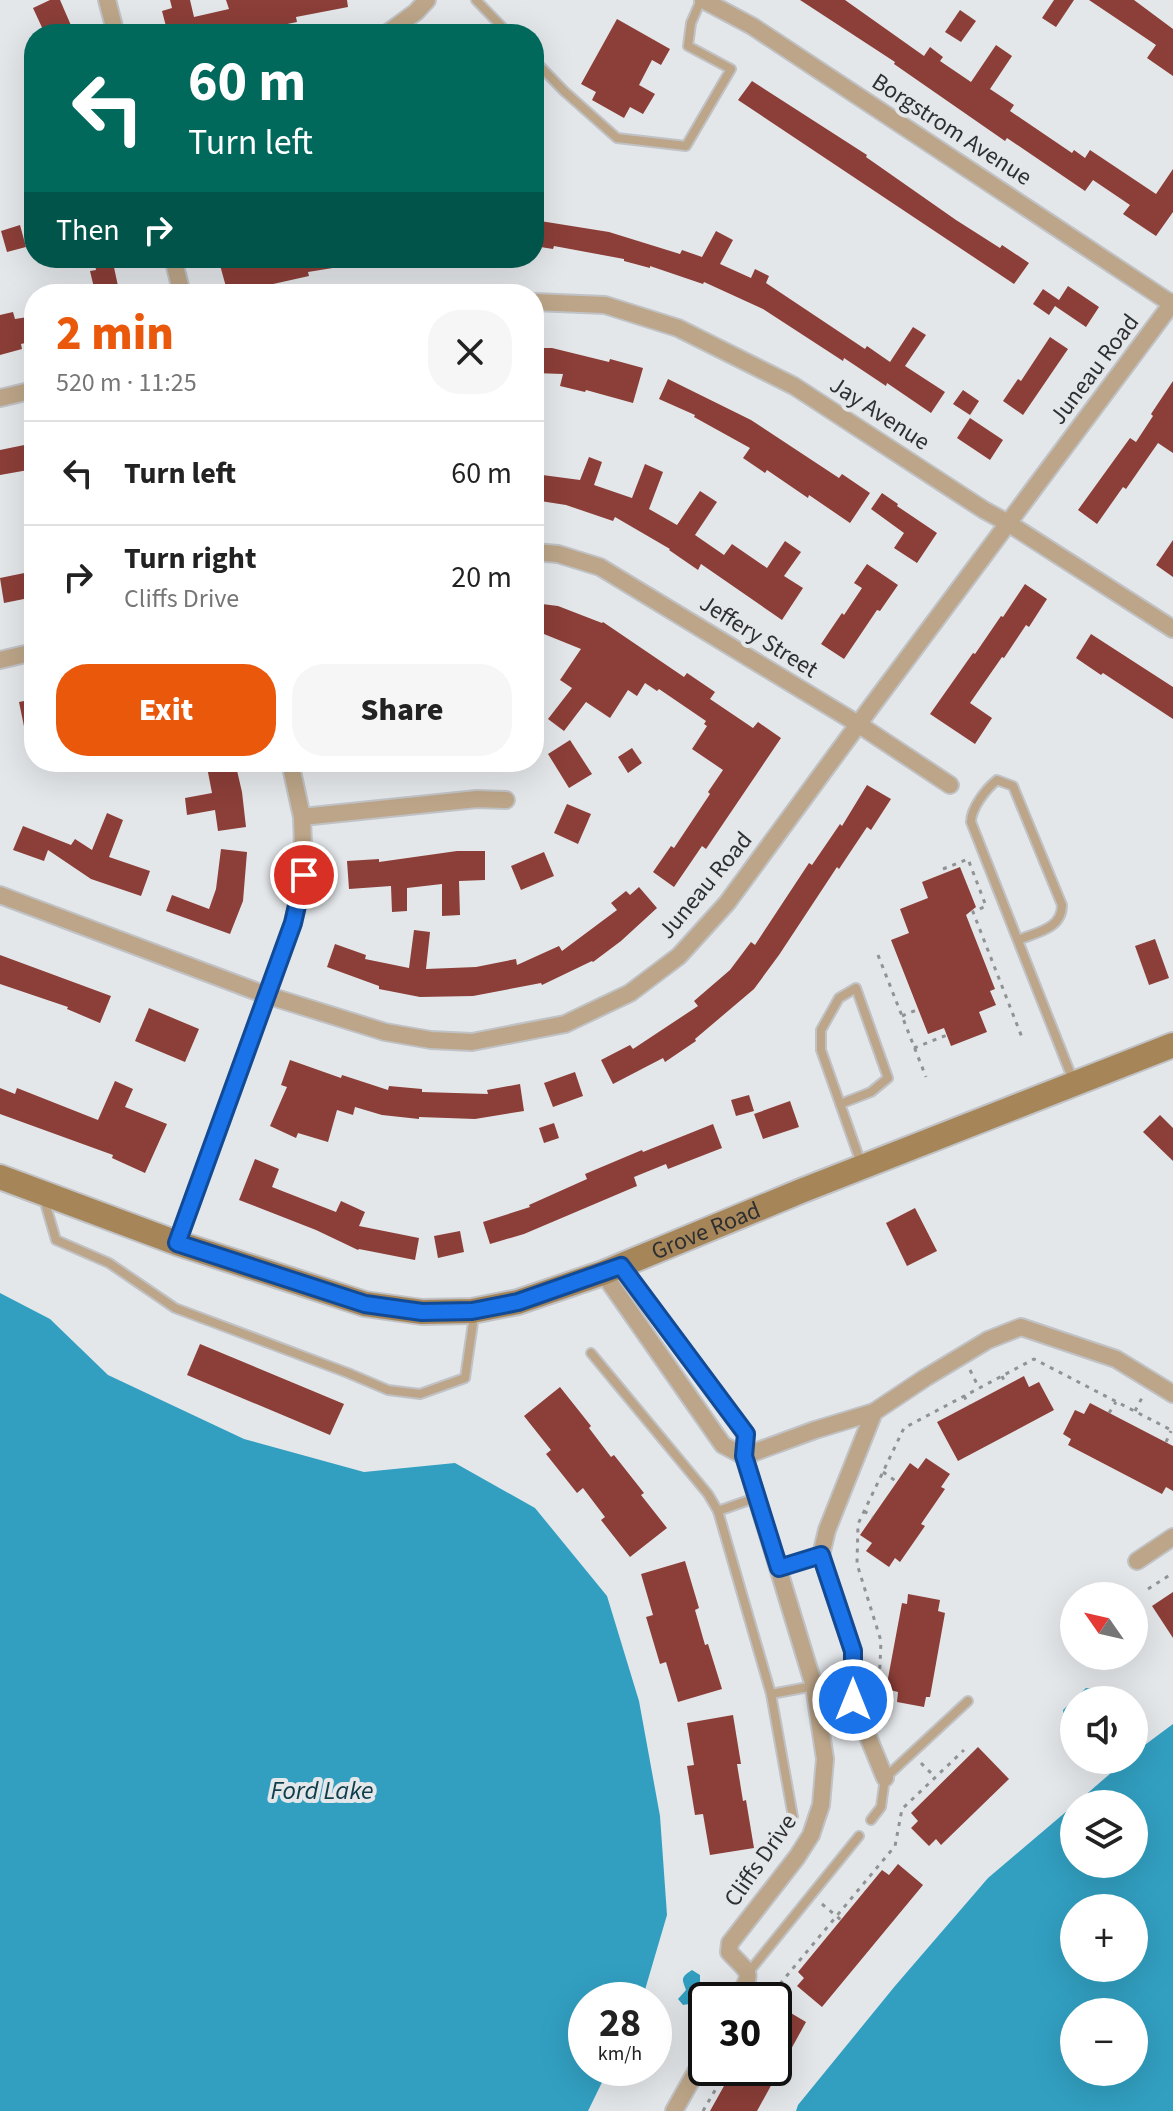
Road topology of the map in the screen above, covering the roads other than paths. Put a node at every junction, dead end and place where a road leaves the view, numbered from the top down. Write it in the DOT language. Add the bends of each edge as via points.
graph roads {
  1 [pos="107,0"];
  2 [pos="427,0"];
  3 [pos="476,0"];
  4 [pos="702,0"];
  5 [pos="113,24"];
  6 [pos="400,24"];
  7 [pos="499,24"];
  8 [pos="544,70"];
  9 [pos="544,302"];
  10 [pos="1173,303"];
  11 [pos="24,392"];
  12 [pos="0,398"];
  13 [pos="1008,523"];
  14 [pos="544,553"];
  15 [pos="1173,629"];
  16 [pos="24,654"];
  17 [pos="0,660"];
  18 [pos="858,724"];
  19 [pos="292,772"];
  20 [pos="950,785"];
  21 [pos="506,800"];
  22 [pos="302,817"];
  23 [pos="0,895"];
  24 [pos="1018,940"];
  25 [pos="266,995"];
  26 [pos="1170,1052"];
  27 [pos="1075,1084"];
  28 [pos="840,1104"];
  29 [pos="862,1167"];
  30 [pos="0,1177"];
  31 [pos="41,1192"];
  32 [pos="177,1243"];
  33 [pos="612,1269"];
  34 [pos="475,1310"];
  35 [pos="591,1353"];
  36 [pos="1173,1394"];
  37 [pos="874,1412"];
  38 [pos="744,1456"];
  39 [pos="758,1497"];
  40 [pos="718,1511"];
  41 [pos="1173,1537"];
  42 [pos="821,1555"];
  43 [pos="1137,1561"];
  44 [pos="779,1568"];
  45 [pos="814,1686"];
  46 [pos="771,1694"];
  47 [pos="968,1701"];
  48 [pos="885,1778"];
  49 [pos="793,1817"];
  50 [pos="871,1820"];
  51 [pos="859,1836"];
  52 [pos="748,1973"];
  53 [pos="747,1982"];
  54 [pos="688,2086"];
  55 [pos="674,2111"];
  1 -- 5 [label="street"];
  2 -- 6 [label="street"];
  3 -- 7 [label="lane"];
  4 -- 8 [label="lane" via="688,46 731,69 686,146 617,138"];
  4 -- 10 [label="street, Borgstrom Avenue" via="752,26"];
  9 -- 13 [label="street, Jay Avenue" via="605,305 678,328 794,386"];
  10 -- 13 [label="street, Juneau Road"];
  11 -- 12 [label="street"];
  13 -- 15 [label="street, Jay Avenue"];
  13 -- 18 [label="street, Juneau Road"];
  14 -- 18 [label="street, Jeffery Street" via="600,567"];
  16 -- 17 [label="street"];
  18 -- 20 [label="street, Jeffery Street"];
  18 -- 25 [label="street, Juneau Road" via="727,903 679,956 630,993 565,1024 472,1042 431,1040 385,1032"];
  19 -- 22 [label="street"];
  21 -- 22 [label="street"];
  22 -- 25 [label="street" via="304,875 293,923"];
  23 -- 25 [label="street, Juneau Road"];
  24 -- 24 [label="lane" via="971,822 971,814 997,780 1013,786 1062,905 1056,924"];
  24 -- 27 [label="lane"];
  25 -- 32 [label="street"];
  26 -- 27 [label="main road, Grove Road"];
  27 -- 29 [label="main road, Grove Road"];
  28 -- 28 [label="lane" via="821,1050 821,1030 839,998 856,988 888,1078 871,1092"];
  28 -- 29 [label="lane"];
  29 -- 33 [label="main road, Grove Road"];
  30 -- 31 [label="main road, Grove Road"];
  31 -- 32 [label="main road, Grove Road"];
  31 -- 34 [label="lane" via="56,1240 109,1263 175,1308 388,1390 420,1394 465,1378"];
  32 -- 34 [label="main road, Grove Road" via="365,1304 422,1312"];
  33 -- 34 [label="main road, Grove Road" via="518,1302"];
  33 -- 38 [label="street" via="723,1445"];
  33 -- 38 [label="street, Cliffs Drive" via="746,1434"];
  35 -- 40 [label="lane"];
  36 -- 37 [label="street" via="1116,1359 1021,1327 988,1340"];
  37 -- 38 [label="street"];
  37 -- 42 [label="street"];
  38 -- 39 [label="street, Cliffs Drive"];
  39 -- 40 [label="lane"];
  39 -- 44 [label="street, Cliffs Drive"];
  40 -- 46 [label="lane"];
  41 -- 43 [label="street"];
  42 -- 44 [label="lane"];
  42 -- 48 [label="street" via="853,1651 853,1700"];
  44 -- 45 [label="street, Cliffs Drive"];
  45 -- 46 [label="lane"];
  45 -- 52 [label="street, Cliffs Drive" via="825,1759 821,1805 805,1846 730,1943 729,1952"];
  46 -- 49 [label="lane"];
  47 -- 48 [label="lane"];
  48 -- 50 [label="lane" via="881,1807"];
  51 -- 52 [label="lane"];
  52 -- 53 [label="street"];
  54 -- 55 [label="street"];
}
